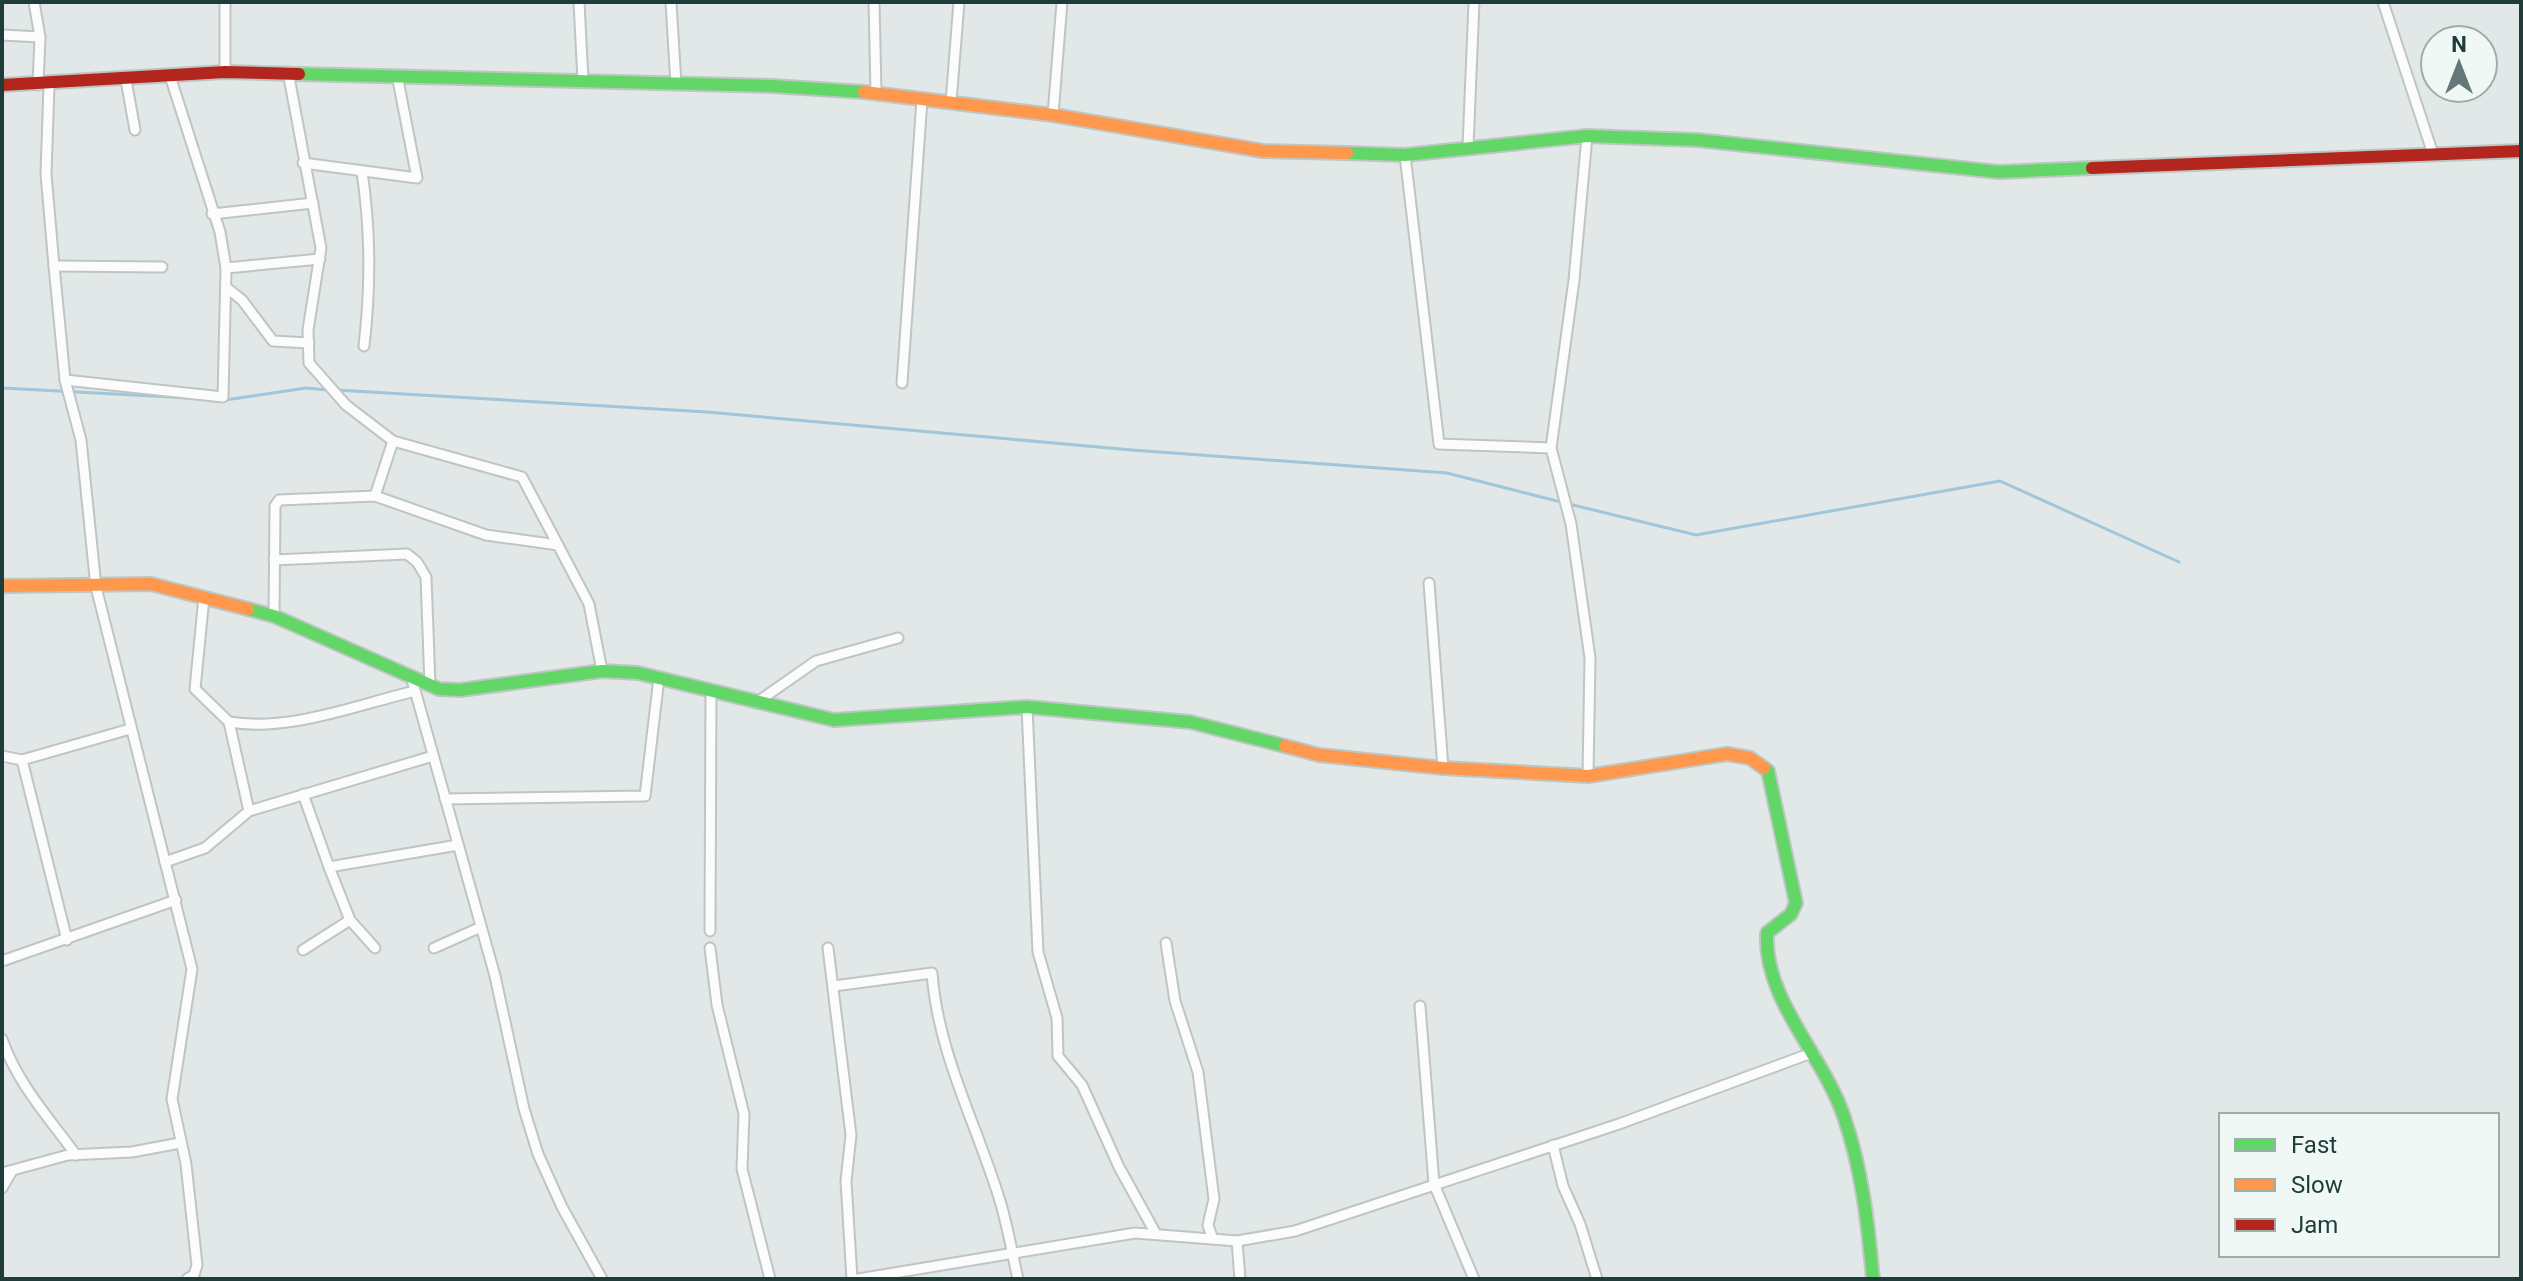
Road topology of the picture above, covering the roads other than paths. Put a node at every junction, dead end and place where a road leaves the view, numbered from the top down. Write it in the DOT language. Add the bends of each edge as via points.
graph roads {
  1 [pos="34,2"];
  2 [pos="225,2"];
  3 [pos="579,2"];
  4 [pos="671,2"];
  5 [pos="874,2"];
  6 [pos="959,2"];
  7 [pos="1062,2"];
  8 [pos="1474,2"];
  9 [pos="2383,2"];
  10 [pos="2,35"];
  11 [pos="40,37"];
  12 [pos="225,72"];
  13 [pos="288,72"];
  14 [pos="397,75"];
  15 [pos="170,76"];
  16 [pos="126,80"];
  17 [pos="583,81"];
  18 [pos="2,85"];
  19 [pos="44,85"];
  20 [pos="676,85"];
  21 [pos="876,93"];
  22 [pos="922,100"];
  23 [pos="951,102"];
  24 [pos="1053,115"];
  25 [pos="135,130"];
  26 [pos="1587,136"];
  27 [pos="1468,147"];
  28 [pos="2521,151"];
  29 [pos="2433,154"];
  30 [pos="1405,155"];
  31 [pos="303,163"];
  32 [pos="362,172"];
  33 [pos="313,203"];
  34 [pos="212,214"];
  35 [pos="320,259"];
  36 [pos="54,266"];
  37 [pos="162,267"];
  38 [pos="226,268"];
  39 [pos="227,288"];
  40 [pos="309,343"];
  41 [pos="364,346"];
  42 [pos="66,383"];
  43 [pos="902,383"];
  44 [pos="393,441"];
  45 [pos="1551,448"];
  46 [pos="375,496"];
  47 [pos="558,545"];
  48 [pos="274,560"];
  49 [pos="1429,583"];
  50 [pos="2,586"];
  51 [pos="96,587"];
  52 [pos="204,597"];
  53 [pos="274,616"];
  54 [pos="898,638"];
  55 [pos="602,671"];
  56 [pos="411,676"];
  57 [pos="659,678"];
  58 [pos="430,685"];
  59 [pos="415,691"];
  60 [pos="711,691"];
  61 [pos="756,703"];
  62 [pos="1027,707"];
  63 [pos="229,722"];
  64 [pos="130,729"];
  65 [pos="2,756"];
  66 [pos="433,756"];
  67 [pos="22,760"];
  68 [pos="1443,768"];
  69 [pos="1588,776"];
  70 [pos="303,794"];
  71 [pos="445,799"];
  72 [pos="249,811"];
  73 [pos="458,845"];
  74 [pos="165,862"];
  75 [pos="329,867"];
  76 [pos="176,900"];
  77 [pos="350,920"];
  78 [pos="481,927"];
  79 [pos="710,931"];
  80 [pos="67,940"];
  81 [pos="1166,943"];
  82 [pos="375,948"];
  83 [pos="434,948"];
  84 [pos="710,948"];
  85 [pos="828,948"];
  86 [pos="303,950"];
  87 [pos="2,961"];
  88 [pos="834,986"];
  89 [pos="1420,1006"];
  90 [pos="2,1039"];
  91 [pos="1816,1056"];
  92 [pos="180,1143"];
  93 [pos="1553,1145"];
  94 [pos="76,1155"];
  95 [pos="7,1172"];
  96 [pos="1434,1184"];
  97 [pos="2,1188"];
  98 [pos="1156,1234"];
  99 [pos="1212,1237"];
  100 [pos="1237,1241"];
  101 [pos="1012,1251"];
  102 [pos="187,1279"];
  103 [pos="602,1279"];
  104 [pos="770,1279"];
  105 [pos="855,1279"];
  106 [pos="1018,1279"];
  107 [pos="1240,1279"];
  108 [pos="1474,1279"];
  109 [pos="1597,1279"];
  110 [pos="1873,1279"];
  1 -- 11 [label="street"];
  2 -- 12 [label="street"];
  3 -- 17 [label="street"];
  4 -- 20 [label="street"];
  5 -- 21 [label="street"];
  6 -- 23 [label="street"];
  7 -- 24 [label="street"];
  8 -- 27 [label="street"];
  9 -- 29 [label="street"];
  10 -- 11 [label="street"];
  11 -- 19 [label="street"];
  12 -- 13 [label="street"];
  12 -- 15 [label="street"];
  13 -- 14 [label="street"];
  13 -- 31 [label="street"];
  14 -- 17 [label="street"];
  14 -- 32 [label="street" via="417,178"];
  15 -- 16 [label="street"];
  15 -- 34 [label="street"];
  16 -- 19 [label="street"];
  16 -- 25 [label="street"];
  17 -- 20 [label="street"];
  18 -- 19 [label="street"];
  19 -- 36 [label="street"];
  20 -- 21 [label="street"];
  21 -- 22 [label="street"];
  22 -- 23 [label="street"];
  22 -- 43 [label="street"];
  23 -- 24 [label="street"];
  24 -- 30 [label="street" via="1263,151"];
  26 -- 27 [label="street"];
  26 -- 29 [label="street" via="1697,140 1999,172"];
  26 -- 45 [label="street"];
  27 -- 30 [label="street"];
  28 -- 29 [label="street"];
  30 -- 45 [label="street" via="1439,444"];
  31 -- 32 [label="street"];
  31 -- 33 [label="street"];
  32 -- 41 [label="street" via="371,287"];
  33 -- 34 [label="street"];
  33 -- 35 [label="street"];
  34 -- 38 [label="street"];
  35 -- 38 [label="street"];
  35 -- 40 [label="street"];
  36 -- 37 [label="street"];
  36 -- 42 [label="street"];
  38 -- 39 [label="street"];
  39 -- 40 [label="street" via="273,341"];
  39 -- 42 [label="street" via="223,397"];
  40 -- 44 [label="street" via="309,363 323,380"];
  42 -- 51 [label="street" via="81,440"];
  44 -- 46 [label="street"];
  44 -- 47 [label="street" via="522,477"];
  45 -- 69 [label="street" via="1571,524 1590,658"];
  46 -- 47 [label="street" via="486,535"];
  46 -- 48 [label="street" via="279,500"];
  47 -- 55 [label="street" via="589,604"];
  48 -- 53 [label="street"];
  48 -- 58 [label="street" via="407,554 417,562 426,577"];
  49 -- 68 [label="street"];
  50 -- 51 [label="street"];
  51 -- 52 [label="street" via="151,584"];
  51 -- 64 [label="street"];
  52 -- 53 [label="street"];
  52 -- 63 [label="street" via="195,689"];
  53 -- 56 [label="street"];
  54 -- 61 [label="street" via="816,661"];
  55 -- 57 [label="street"];
  55 -- 58 [label="street" via="460,690"];
  56 -- 58 [label="street"];
  56 -- 59 [label="street"];
  57 -- 60 [label="street"];
  57 -- 71 [label="street" via="645,796"];
  59 -- 63 [label="street" via="295,720 251,726"];
  59 -- 66 [label="street"];
  60 -- 61 [label="street"];
  60 -- 79 [label="street"];
  61 -- 62 [label="street" via="834,720"];
  62 -- 68 [label="street" via="1190,722 1319,755"];
  62 -- 98 [label="street" via="1038,952 1057,1018 1058,1056 1082,1085"];
  63 -- 72 [label="street"];
  64 -- 67 [label="street"];
  64 -- 74 [label="street"];
  65 -- 67 [label="street"];
  66 -- 70 [label="street"];
  66 -- 71 [label="street"];
  67 -- 80 [label="street"];
  68 -- 69 [label="street"];
  69 -- 91 [label="street" via="1727,754 1750,758 1768,771 1796,903 1791,914 1767,933 1763,948"];
  70 -- 72 [label="street"];
  70 -- 75 [label="street"];
  71 -- 73 [label="street"];
  72 -- 74 [label="street" via="205,848"];
  73 -- 75 [label="street"];
  73 -- 78 [label="street"];
  74 -- 76 [label="street"];
  75 -- 77 [label="street"];
  76 -- 80 [label="street"];
  76 -- 92 [label="street" via="192,969 172,1099"];
  77 -- 82 [label="street"];
  77 -- 86 [label="street"];
  78 -- 83 [label="street"];
  78 -- 103 [label="street" via="538,1154"];
  80 -- 87 [label="street"];
  81 -- 99 [label="street" via="1175,1001 1198,1072 1214,1199 1208,1225"];
  84 -- 104 [label="street" via="717,1005 744,1114 742,1169"];
  85 -- 88 [label="street"];
  88 -- 101 [label="street" via="932,973 935,1008 955,1080 1000,1201"];
  88 -- 105 [label="street" via="851,1135 846,1181"];
  89 -- 96 [label="street"];
  90 -- 94 [label="street" via="42,1112"];
  91 -- 93 [label="street" via="1806,1055"];
  91 -- 110 [label="street" via="1852,1139 1863,1180"];
  92 -- 94 [label="street"];
  92 -- 102 [label="street" via="197,1265"];
  93 -- 96 [label="street"];
  93 -- 109 [label="street"];
  94 -- 95 [label="street"];
  95 -- 97 [label="street"];
  96 -- 100 [label="street" via="1295,1231"];
  96 -- 108 [label="street"];
  98 -- 99 [label="street"];
  98 -- 101 [label="street"];
  99 -- 100 [label="street"];
  100 -- 107 [label="street"];
  101 -- 105 [label="street"];
  101 -- 106 [label="street"];
}
